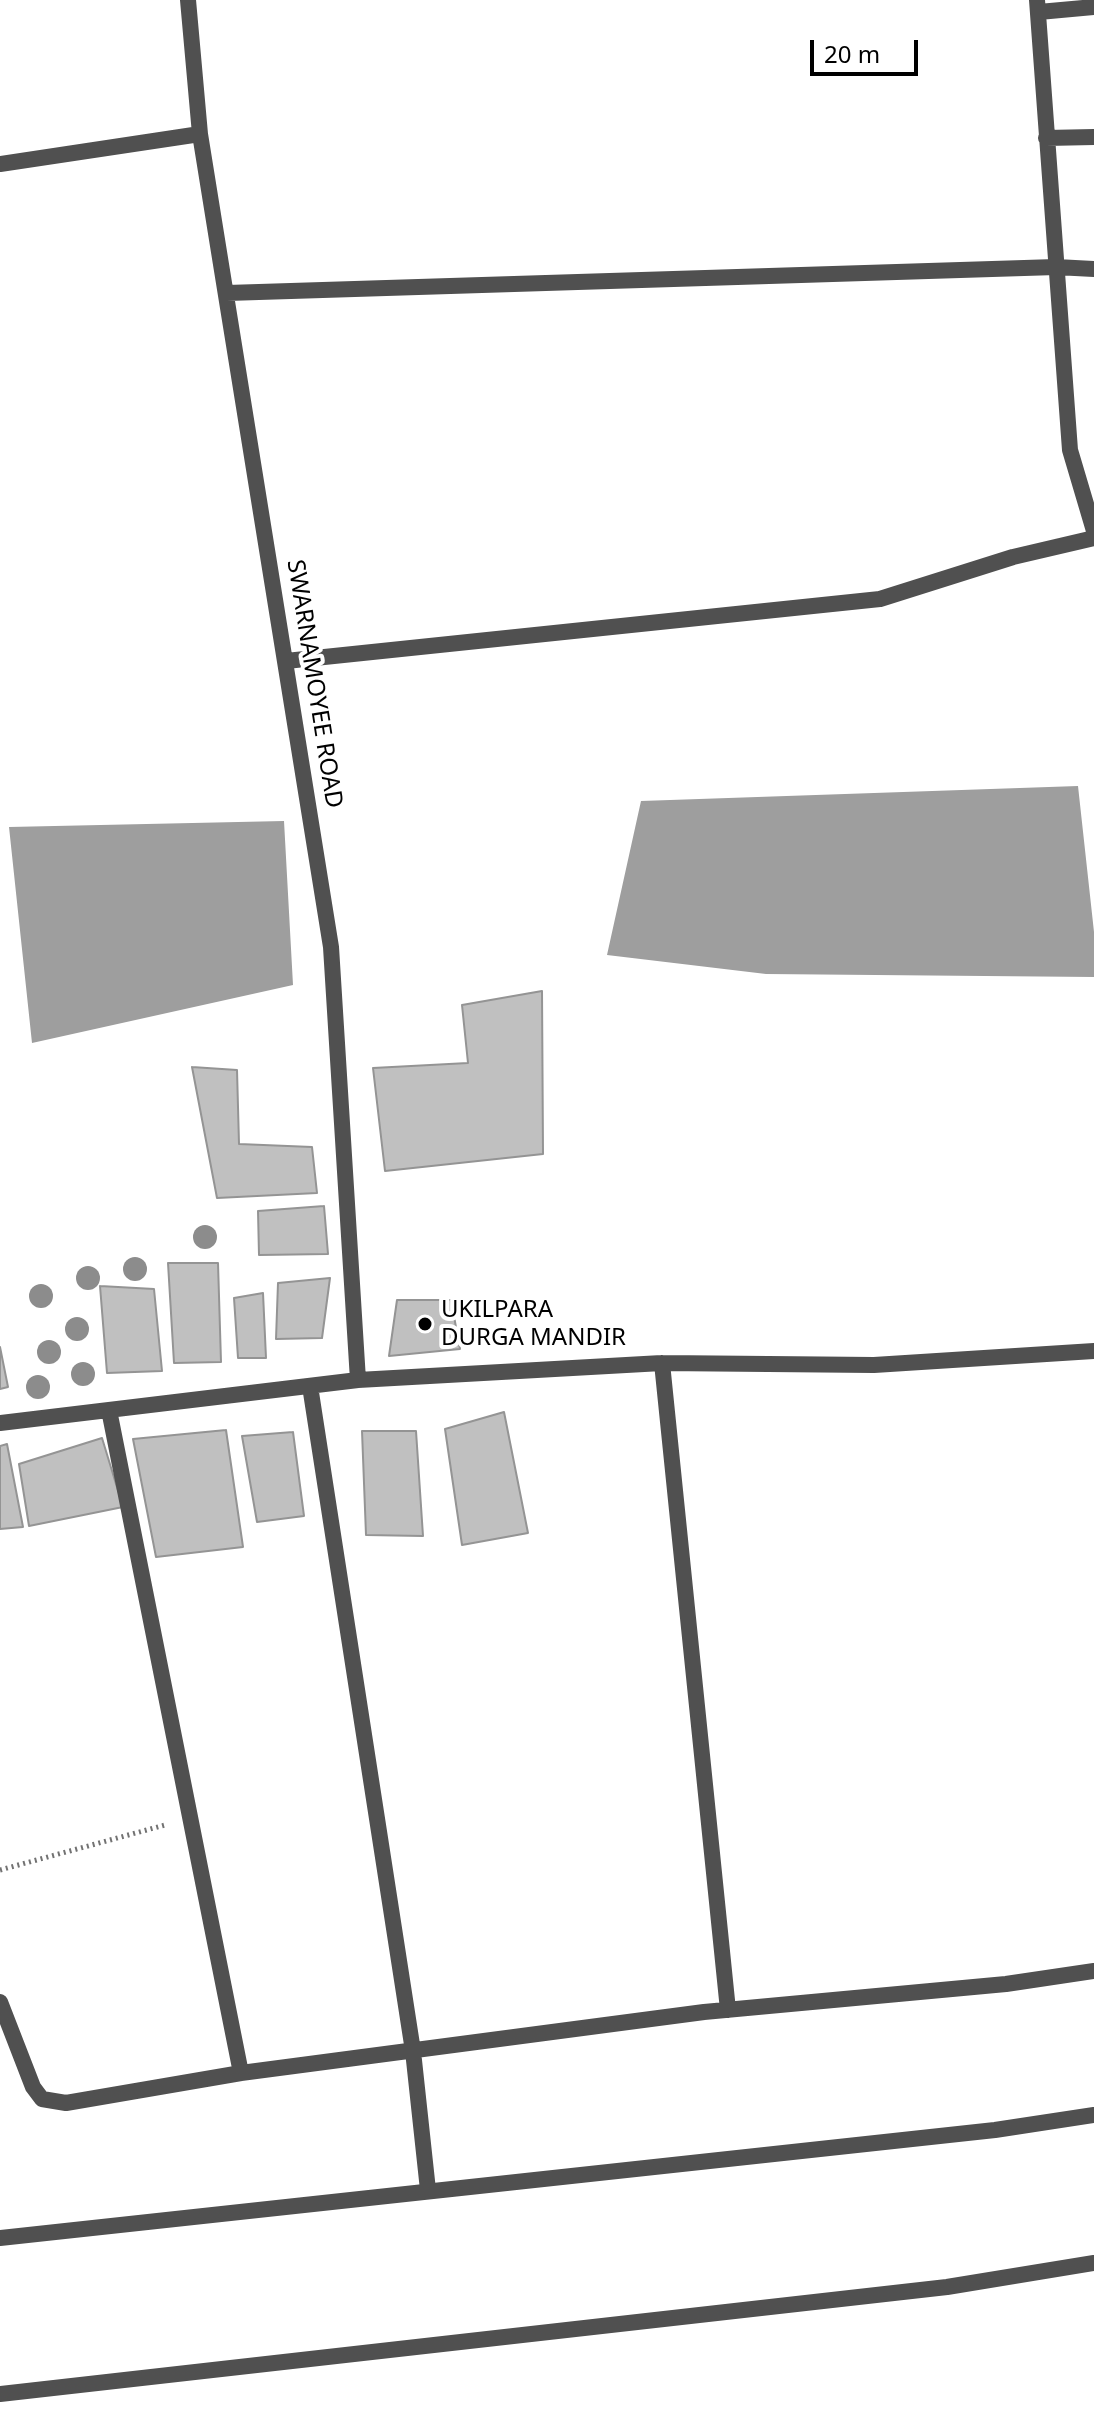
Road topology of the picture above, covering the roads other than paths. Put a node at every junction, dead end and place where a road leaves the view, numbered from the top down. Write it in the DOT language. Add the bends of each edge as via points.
graph roads {
  1 [pos="188,0"];
  2 [pos="1038,6"];
  3 [pos="1094,7"];
  4 [pos="200,134"];
  5 [pos="1094,137"];
  6 [pos="1046,138"];
  7 [pos="0,164"];
  8 [pos="1056,267"];
  9 [pos="1094,269"];
  10 [pos="227,293"];
  11 [pos="1094,531"];
  12 [pos="1094,538"];
  13 [pos="286,661"];
  14 [pos="1094,1351"];
  15 [pos="662,1363"];
  16 [pos="358,1380"];
  17 [pos="310,1386"];
  18 [pos="109,1410"];
  19 [pos="0,1423"];
  20 [pos="1094,1971"];
  21 [pos="0,2002"];
  22 [pos="728,2010"];
  23 [pos="413,2051"];
  24 [pos="241,2073"];
  25 [pos="1094,2115"];
  26 [pos="428,2190"];
  27 [pos="0,2238"];
  28 [pos="1094,2263"];
  29 [pos="0,2394"];
  1 -- 4 [label="street, SWARNAMOYEE ROAD"];
  2 -- 3 [label="street"];
  2 -- 6 [label="street"];
  4 -- 7 [label="street"];
  4 -- 10 [label="street, SWARNAMOYEE ROAD"];
  5 -- 6 [label="street"];
  6 -- 8 [label="street"];
  8 -- 9 [label="street"];
  8 -- 10 [label="street"];
  8 -- 11 [label="street" via="1070,450"];
  10 -- 13 [label="street, SWARNAMOYEE ROAD"];
  12 -- 13 [label="street" via="880,599"];
  13 -- 16 [label="street, SWARNAMOYEE ROAD" via="331,947"];
  14 -- 15 [label="street" via="874,1365"];
  15 -- 16 [label="street"];
  15 -- 22 [label="street"];
  16 -- 17 [label="street"];
  17 -- 18 [label="street"];
  17 -- 23 [label="street"];
  18 -- 19 [label="street"];
  18 -- 24 [label="street"];
  20 -- 22 [label="street"];
  21 -- 24 [label="street" via="28,2077 42,2099 66,2103"];
  22 -- 23 [label="street"];
  23 -- 24 [label="street"];
  23 -- 26 [label="street"];
  25 -- 26 [label="street" via="980,2132"];
  26 -- 27 [label="street"];
  28 -- 29 [label="street" via="947,2287"];
}
